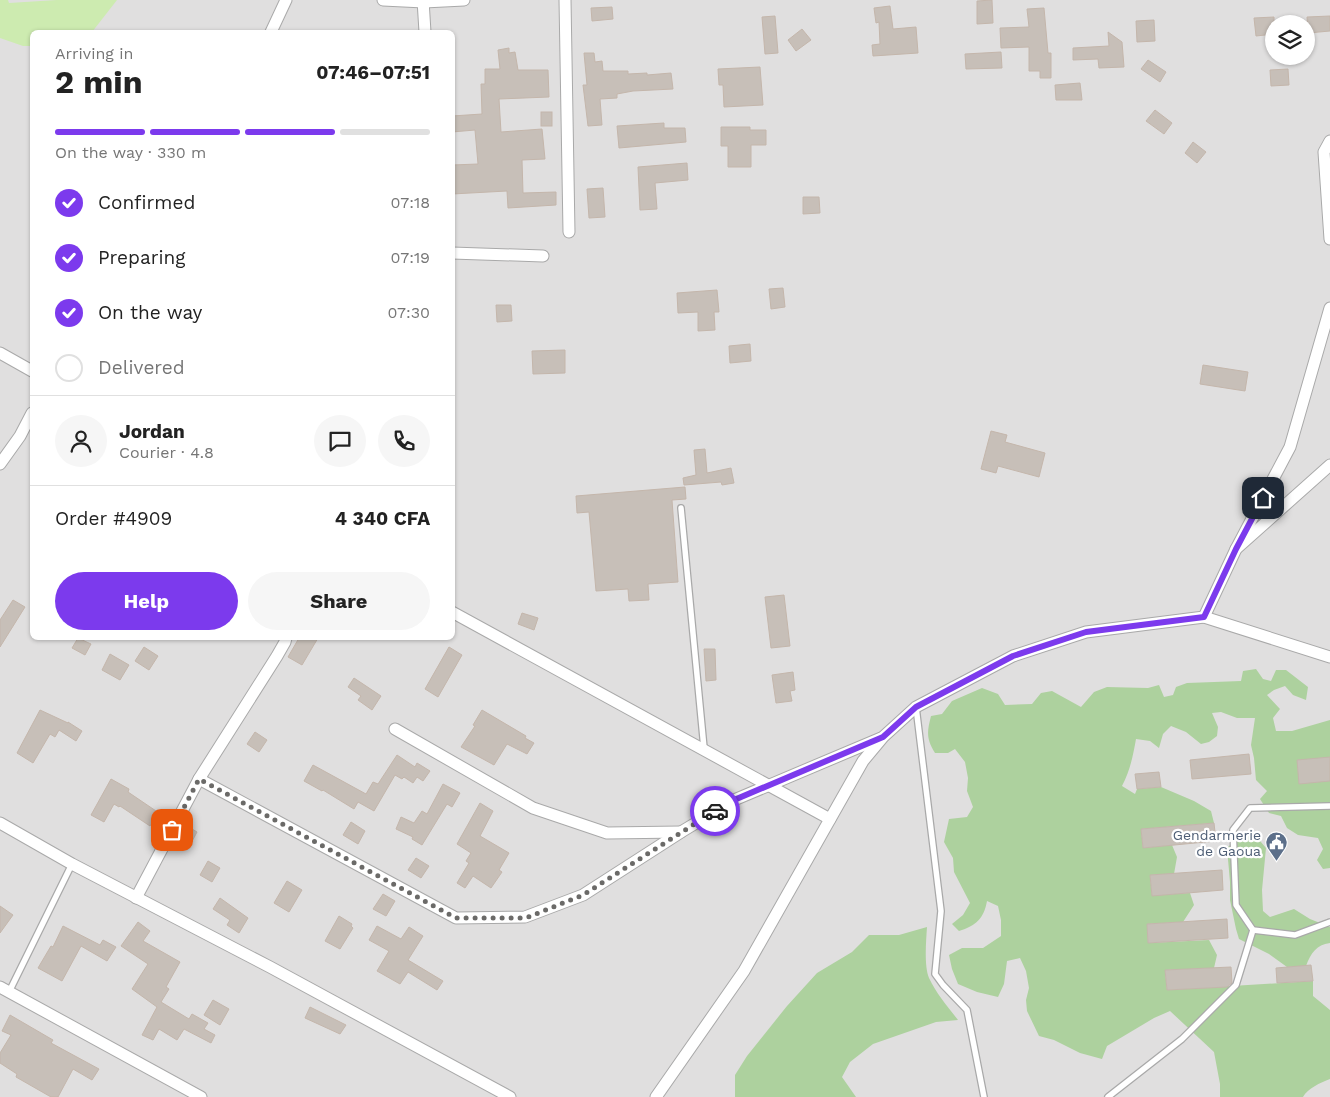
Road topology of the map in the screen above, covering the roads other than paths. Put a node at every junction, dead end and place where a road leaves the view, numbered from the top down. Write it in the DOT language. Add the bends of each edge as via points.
graph roads {
  1 [pos="286,0"];
  2 [pos="383,0"];
  3 [pos="464,0"];
  4 [pos="565,0"];
  5 [pos="424,1"];
  6 [pos="272,30"];
  7 [pos="424,30"];
  8 [pos="1330,141"];
  9 [pos="569,232"];
  10 [pos="1330,239"];
  11 [pos="455,253"];
  12 [pos="543,256"];
  13 [pos="1330,308"];
  14 [pos="0,353"];
  15 [pos="30,369"];
  16 [pos="30,417"];
  17 [pos="0,464"];
  18 [pos="1330,466"];
  19 [pos="681,508"];
  20 [pos="1236,549"];
  21 [pos="455,614"];
  22 [pos="1204,617"];
  23 [pos="286,640"];
  24 [pos="1330,657"];
  25 [pos="916,707"];
  26 [pos="395,729"];
  27 [pos="883,737"];
  28 [pos="704,748"];
  29 [pos="199,779"];
  30 [pos="770,784"];
  31 [pos="1330,806"];
  32 [pos="830,818"];
  33 [pos="0,823"];
  34 [pos="681,832"];
  35 [pos="72,864"];
  36 [pos="136,898"];
  37 [pos="1330,922"];
  38 [pos="1254,930"];
  39 [pos="5,989"];
  40 [pos="200,1097"];
  41 [pos="510,1097"];
  42 [pos="656,1097"];
  43 [pos="984,1097"];
  44 [pos="1108,1097"];
  1 -- 6 [label="street"];
  2 -- 5 [label="street"];
  3 -- 5 [label="street"];
  4 -- 9 [label="street"];
  5 -- 7 [label="street"];
  8 -- 10 [label="street" via="1324,152"];
  11 -- 12 [label="street"];
  13 -- 20 [label="street" via="1290,447"];
  14 -- 15 [label="street"];
  16 -- 17 [label="street"];
  18 -- 20 [label="street"];
  19 -- 28 [label="lane"];
  20 -- 22 [label="street"];
  21 -- 28 [label="street"];
  22 -- 24 [label="street"];
  22 -- 25 [label="street" via="1086,632 1013,656"];
  23 -- 29 [label="street"];
  25 -- 27 [label="street"];
  25 -- 43 [label="lane" via="940,911 935,974 966,1010"];
  26 -- 34 [label="street" via="533,808 607,833"];
  27 -- 30 [label="street"];
  27 -- 32 [label="street" via="863,761"];
  28 -- 30 [label="street"];
  29 -- 34 [label="street" via="456,918 526,918 583,895"];
  29 -- 36 [label="street"];
  30 -- 32 [label="street"];
  30 -- 34 [label="street" via="734,800"];
  31 -- 38 [label="lane" via="1250,808 1234,830 1236,905"];
  32 -- 42 [label="street" via="744,971"];
  33 -- 35 [label="street"];
  35 -- 36 [label="street"];
  35 -- 39 [label="lane"];
  36 -- 41 [label="street"];
  37 -- 38 [label="lane" via="1295,935"];
  38 -- 44 [label="lane" via="1236,985 1182,1039"];
  39 -- 40 [label="street"];
}
